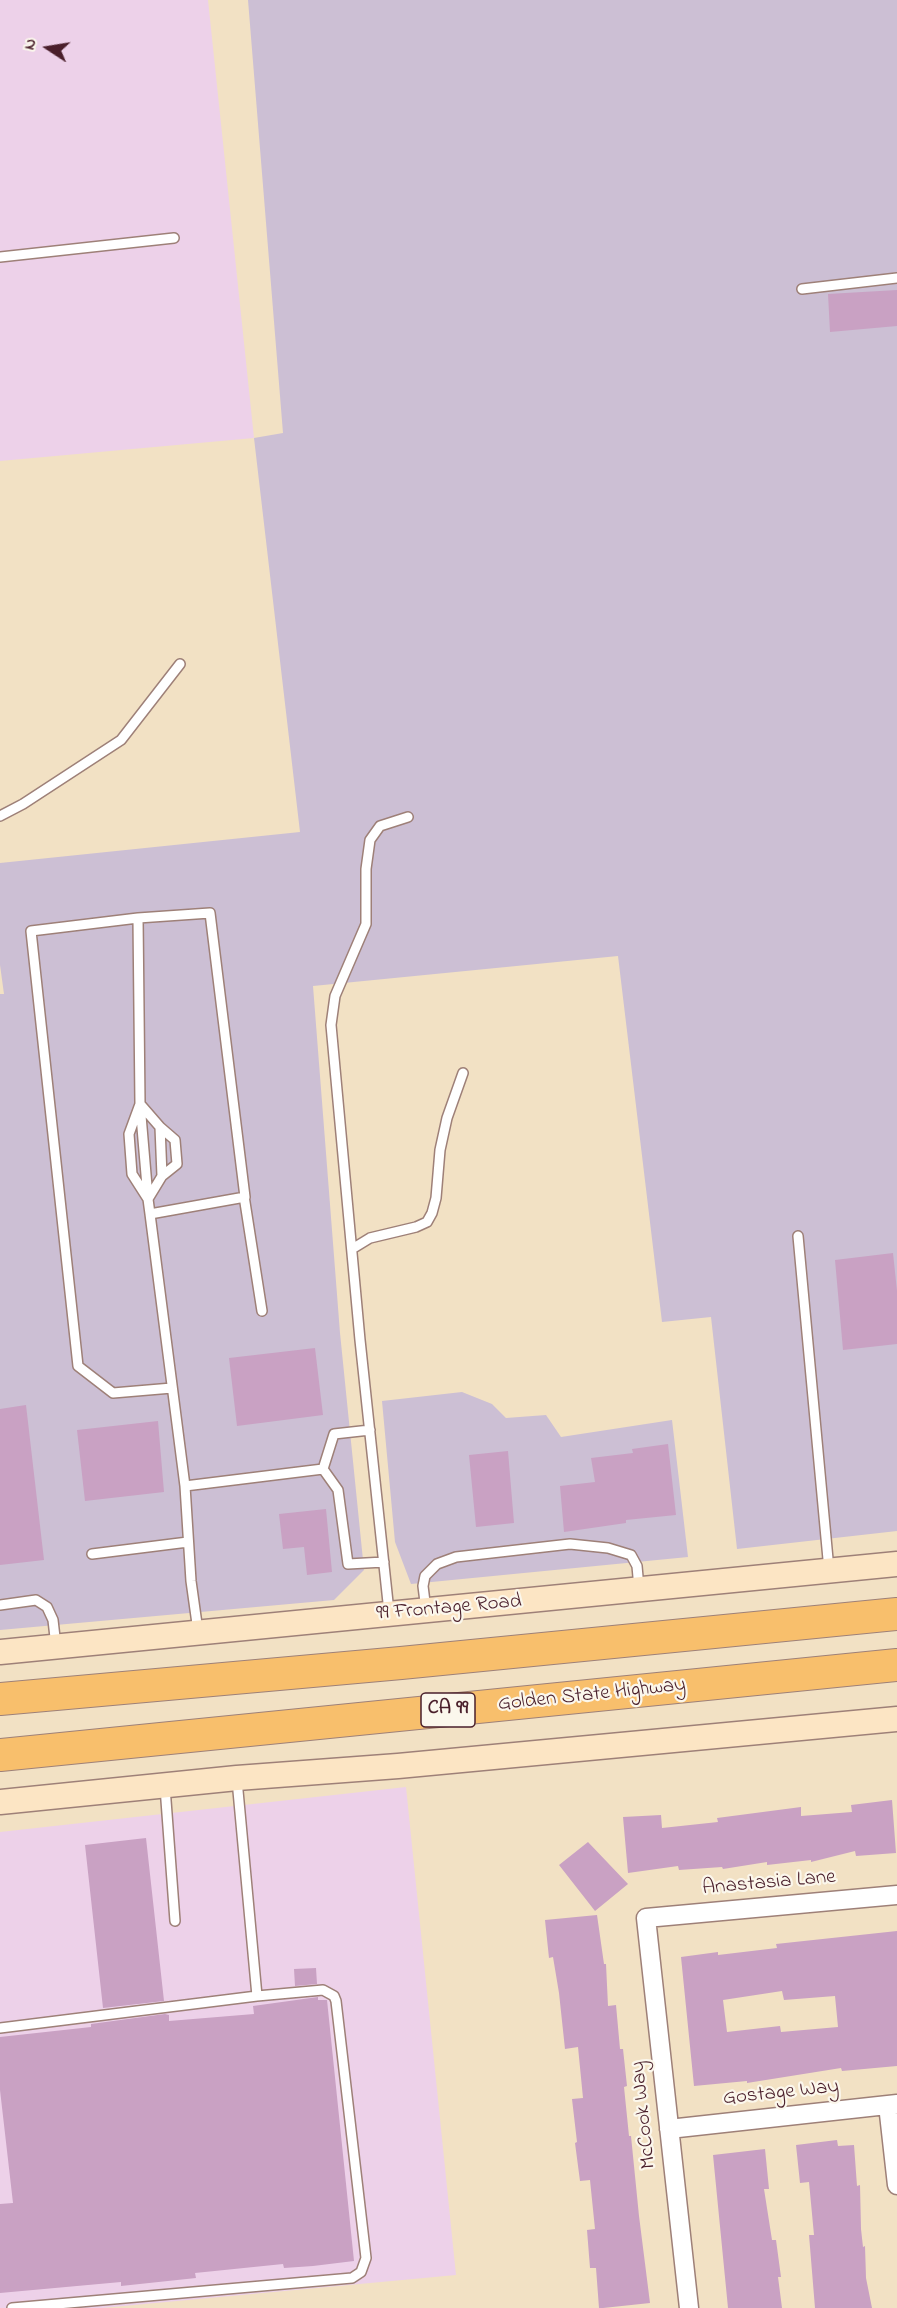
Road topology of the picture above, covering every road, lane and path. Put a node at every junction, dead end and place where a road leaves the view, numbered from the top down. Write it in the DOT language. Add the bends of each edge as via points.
graph roads {
  1 [pos="174,238"];
  2 [pos="0,256"];
  3 [pos="897,278"];
  4 [pos="802,289"];
  5 [pos="180,664"];
  6 [pos="0,816"];
  7 [pos="408,817"];
  8 [pos="138,918"];
  9 [pos="464,1073"];
  10 [pos="140,1104"];
  11 [pos="159,1127"];
  12 [pos="162,1176"];
  13 [pos="244,1196"];
  14 [pos="148,1199"];
  15 [pos="150,1214"];
  16 [pos="798,1236"];
  17 [pos="352,1249"];
  18 [pos="262,1311"];
  19 [pos="172,1388"];
  20 [pos="370,1430"];
  21 [pos="322,1469"];
  22 [pos="185,1486"];
  23 [pos="188,1542"];
  24 [pos="92,1554"];
  25 [pos="384,1562"];
  26 [pos="897,1564"];
  27 [pos="828,1570"];
  28 [pos="639,1590"];
  29 [pos="0,1605"];
  30 [pos="426,1611"];
  31 [pos="897,1614"];
  32 [pos="389,1615"];
  33 [pos="198,1631"];
  34 [pos="56,1646"];
  35 [pos="0,1652"];
  36 [pos="897,1665"];
  37 [pos="0,1699"];
  38 [pos="897,1719"];
  39 [pos="0,1755"];
  40 [pos="237,1778"];
  41 [pos="165,1785"];
  42 [pos="0,1802"];
  43 [pos="897,1895"];
  44 [pos="646,1918"];
  45 [pos="175,1921"];
  46 [pos="257,1996"];
  47 [pos="0,2028"];
  48 [pos="893,2105"];
  49 [pos="669,2129"];
  50 [pos="897,2185"];
  51 [pos="12,2308"];
  52 [pos="689,2308"];
  1 -- 2 [label="lane"];
  3 -- 4 [label="lane"];
  5 -- 6 [label="lane" via="121,740"];
  7 -- 17 [label="lane" via="380,826 370,840 366,924 335,996 331,1025"];
  8 -- 10 [label="lane"];
  8 -- 13 [label="lane" via="210,913"];
  8 -- 19 [label="lane" via="31,931 78,1366 113,1394"];
  9 -- 17 [label="lane" via="447,1118 436,1198 427,1222 370,1238"];
  10 -- 11 [label="lane"];
  10 -- 14 [label="lane" via="129,1134 132,1174"];
  11 -- 12 [label="lane"];
  11 -- 12 [label="lane" via="175,1140 177,1164"];
  12 -- 14 [label="lane"];
  13 -- 15 [label="lane"];
  13 -- 18 [label="lane"];
  14 -- 15 [label="lane"];
  15 -- 19 [label="lane"];
  16 -- 27 [label="lane"];
  17 -- 20 [label="lane"];
  19 -- 22 [label="lane"];
  20 -- 21 [label="lane" via="334,1434"];
  20 -- 25 [label="lane"];
  21 -- 22 [label="lane"];
  21 -- 25 [label="lane" via="338,1490 348,1564"];
  22 -- 23 [label="lane"];
  23 -- 24 [label="lane"];
  23 -- 33 [label="lane"];
  25 -- 32 [label="lane"];
  26 -- 27 [label="street, 99 Frontage Road"];
  27 -- 28 [label="street, 99 Frontage Road"];
  28 -- 30 [label="street, 99 Frontage Road"];
  28 -- 30 [label="lane" via="637,1566 631,1555 570,1544 456,1557 438,1564 425,1576"];
  29 -- 34 [label="lane" via="36,1600 46,1607 53,1620"];
  30 -- 32 [label="street, 99 Frontage Road"];
  31 -- 37 [label="highway, CA 99"];
  32 -- 33 [label="street, 99 Frontage Road"];
  33 -- 34 [label="street, 99 Frontage Road"];
  34 -- 35 [label="street, 99 Frontage Road"];
  36 -- 39 [label="highway, Golden State Highway / CA 99"];
  38 -- 40 [label="street"];
  40 -- 41 [label="street"];
  40 -- 46 [label="lane"];
  41 -- 42 [label="street"];
  41 -- 45 [label="lane"];
  43 -- 44 [label="street, Anastasia Lane"];
  44 -- 49 [label="street, McCook Way"];
  46 -- 47 [label="lane"];
  46 -- 51 [label="lane" via="323,1990 336,2001 366,2258 361,2272 352,2278"];
  48 -- 49 [label="street, Gostage Way"];
  48 -- 50 [label="street"];
  49 -- 52 [label="street, McCook Way"];
}
